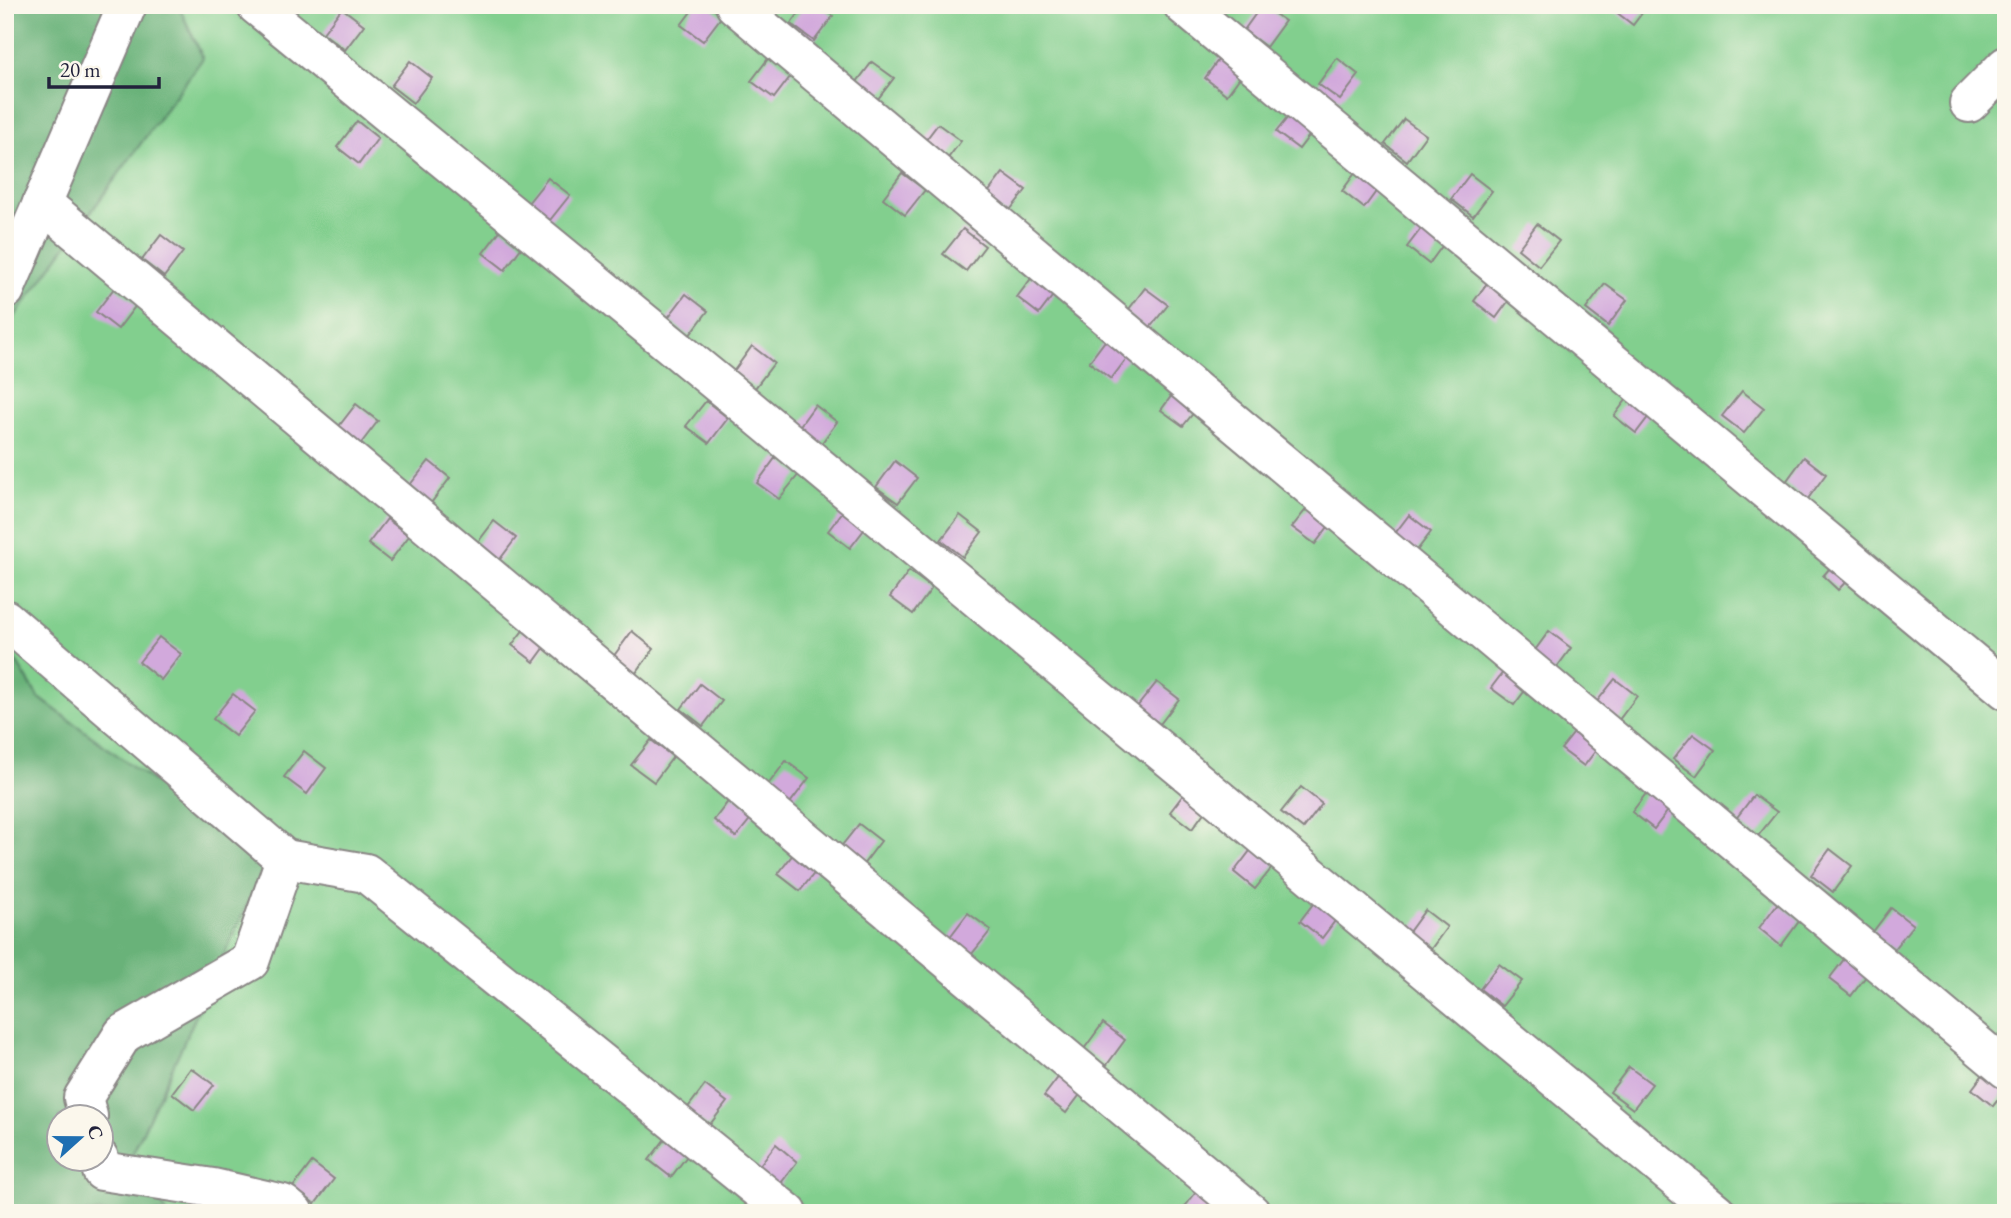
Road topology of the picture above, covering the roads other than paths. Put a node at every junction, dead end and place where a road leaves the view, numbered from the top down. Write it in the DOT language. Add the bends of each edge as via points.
graph roads {
  1 [pos="127,5"];
  2 [pos="256,5"];
  3 [pos="734,5"];
  4 [pos="1183,5"];
  5 [pos="2006,66"];
  6 [pos="1969,103"];
  7 [pos="42,202"];
  8 [pos="5,290"];
  9 [pos="5,619"];
  10 [pos="2006,690"];
  11 [pos="285,859"];
  12 [pos="2006,1069"];
  13 [pos="84,1102"];
  14 [pos="109,1172"];
  15 [pos="294,1213"];
  16 [pos="788,1213"];
  17 [pos="1251,1213"];
  18 [pos="1717,1213"];
  1 -- 7 [label="lane"];
  2 -- 18 [label="lane"];
  3 -- 12 [label="lane"];
  4 -- 10 [label="lane"];
  5 -- 6 [label="lane"];
  7 -- 8 [label="lane"];
  7 -- 17 [label="lane"];
  9 -- 11 [label="lane"];
  11 -- 13 [label="lane" via="250,961 123,1034"];
  11 -- 16 [label="lane" via="366,873"];
  14 -- 15 [label="lane" via="213,1188 282,1204"];
}
